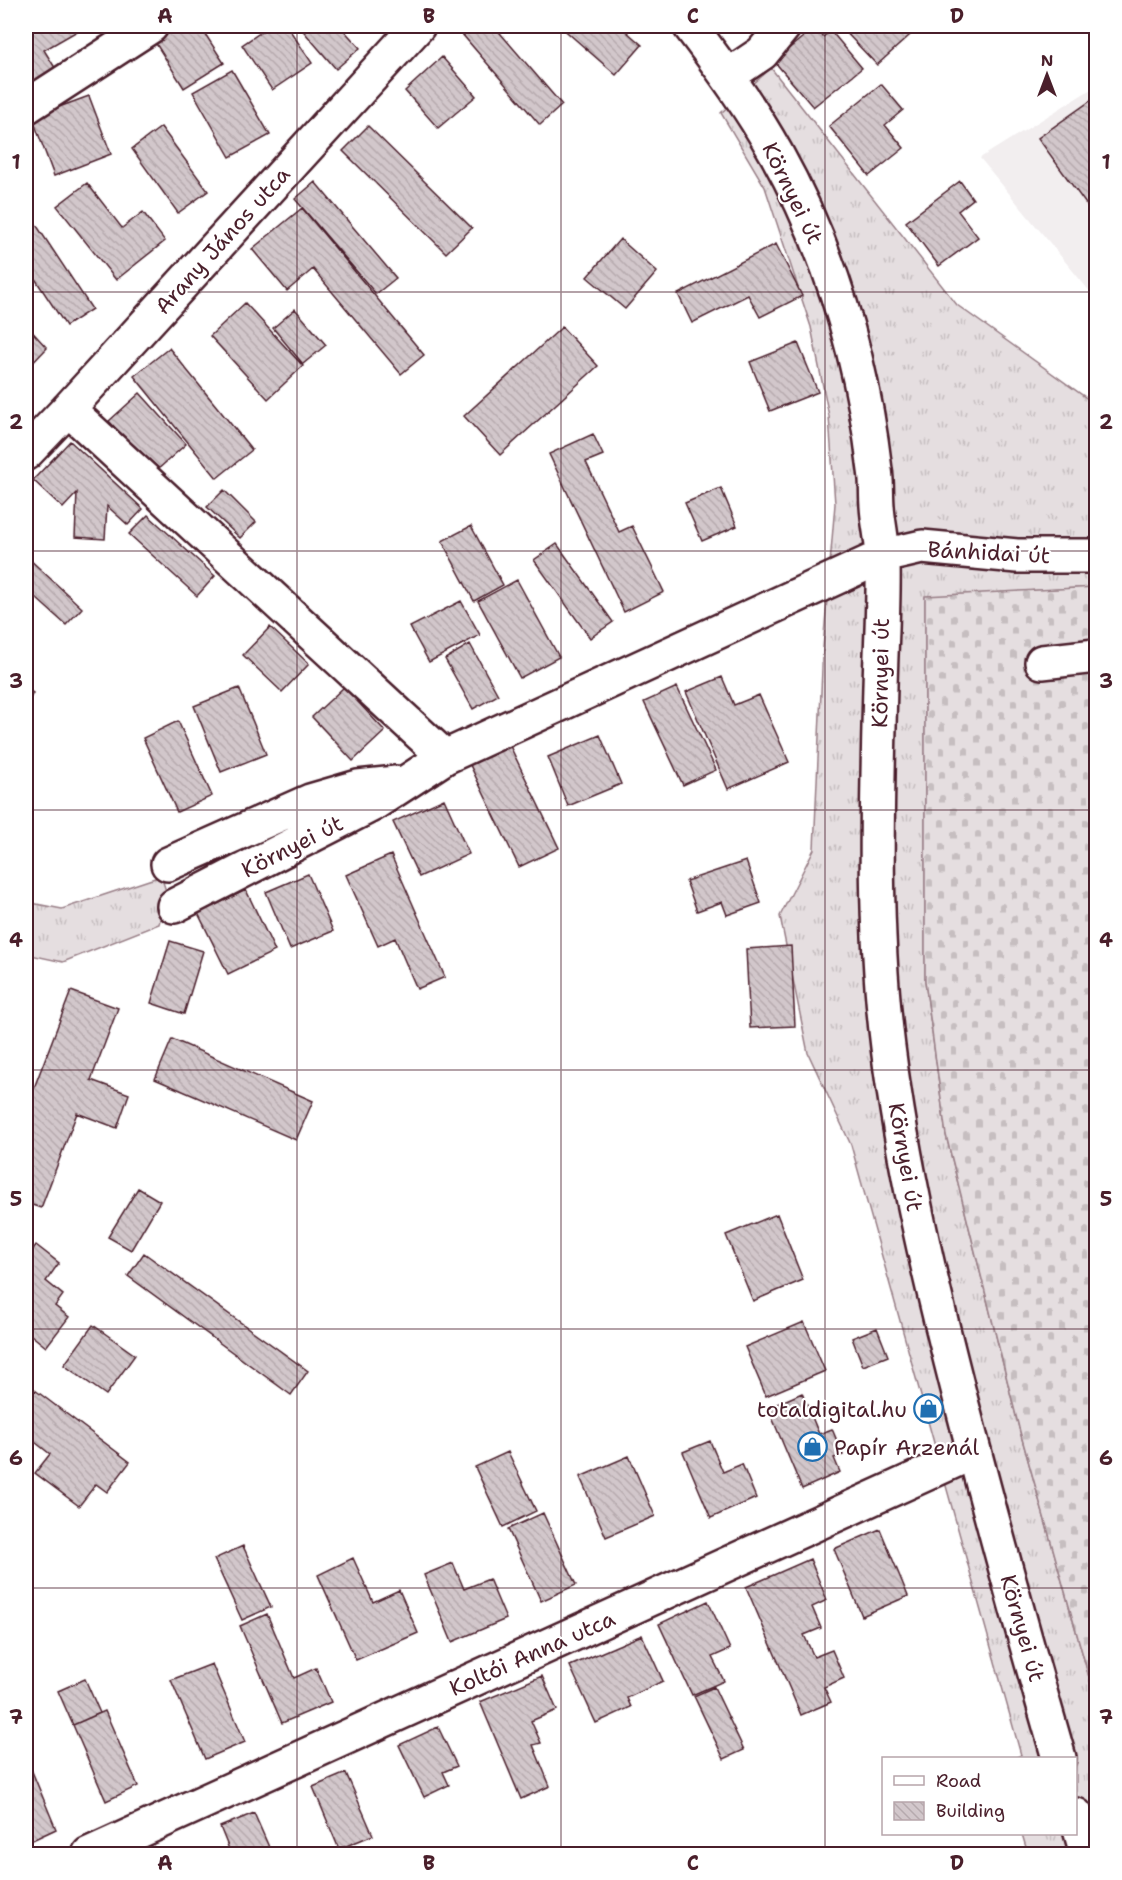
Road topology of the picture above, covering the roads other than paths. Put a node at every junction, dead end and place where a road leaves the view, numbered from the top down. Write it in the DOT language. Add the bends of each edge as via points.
graph roads {
  1 [pos="151,26"];
  2 [pos="418,26"];
  3 [pos="690,26"];
  4 [pos="784,26"];
  5 [pos="728,76"];
  6 [pos="26,106"];
  7 [pos="68,409"];
  8 [pos="26,453"];
  9 [pos="883,556"];
  10 [pos="1096,556"];
  11 [pos="1096,656"];
  12 [pos="1042,662"];
  13 [pos="445,757"];
  14 [pos="407,782"];
  15 [pos="168,864"];
  16 [pos="174,906"];
  17 [pos="974,1452"];
  18 [pos="1057,1750"];
  19 [pos="1077,1819"];
  20 [pos="89,1854"];
  21 [pos="1087,1854"];
  1 -- 6 [label="street"];
  2 -- 7 [label="street, Arany János utca"];
  3 -- 5 [label="street, Környei út"];
  4 -- 5 [label="street" via="762,52"];
  5 -- 9 [label="street, Környei út" via="776,154 825,258 863,390 876,472"];
  7 -- 8 [label="street, Arany János utca"];
  7 -- 13 [label="street"];
  9 -- 10 [label="street, Bánhidai út" via="922,547 1017,556"];
  9 -- 13 [label="street, Környei út"];
  9 -- 17 [label="street, Környei út" via="877,810 879,932 887,1042 911,1196"];
  11 -- 12 [label="street"];
  13 -- 14 [label="street, Környei út"];
  14 -- 15 [label="street, Környei út" via="358,787 310,801"];
  14 -- 16 [label="street, Környei út" via="373,804"];
  17 -- 18 [label="street, Környei út"];
  17 -- 20 [label="street, Koltói Anna utca"];
  19 -- 21 [label="street"];
}
